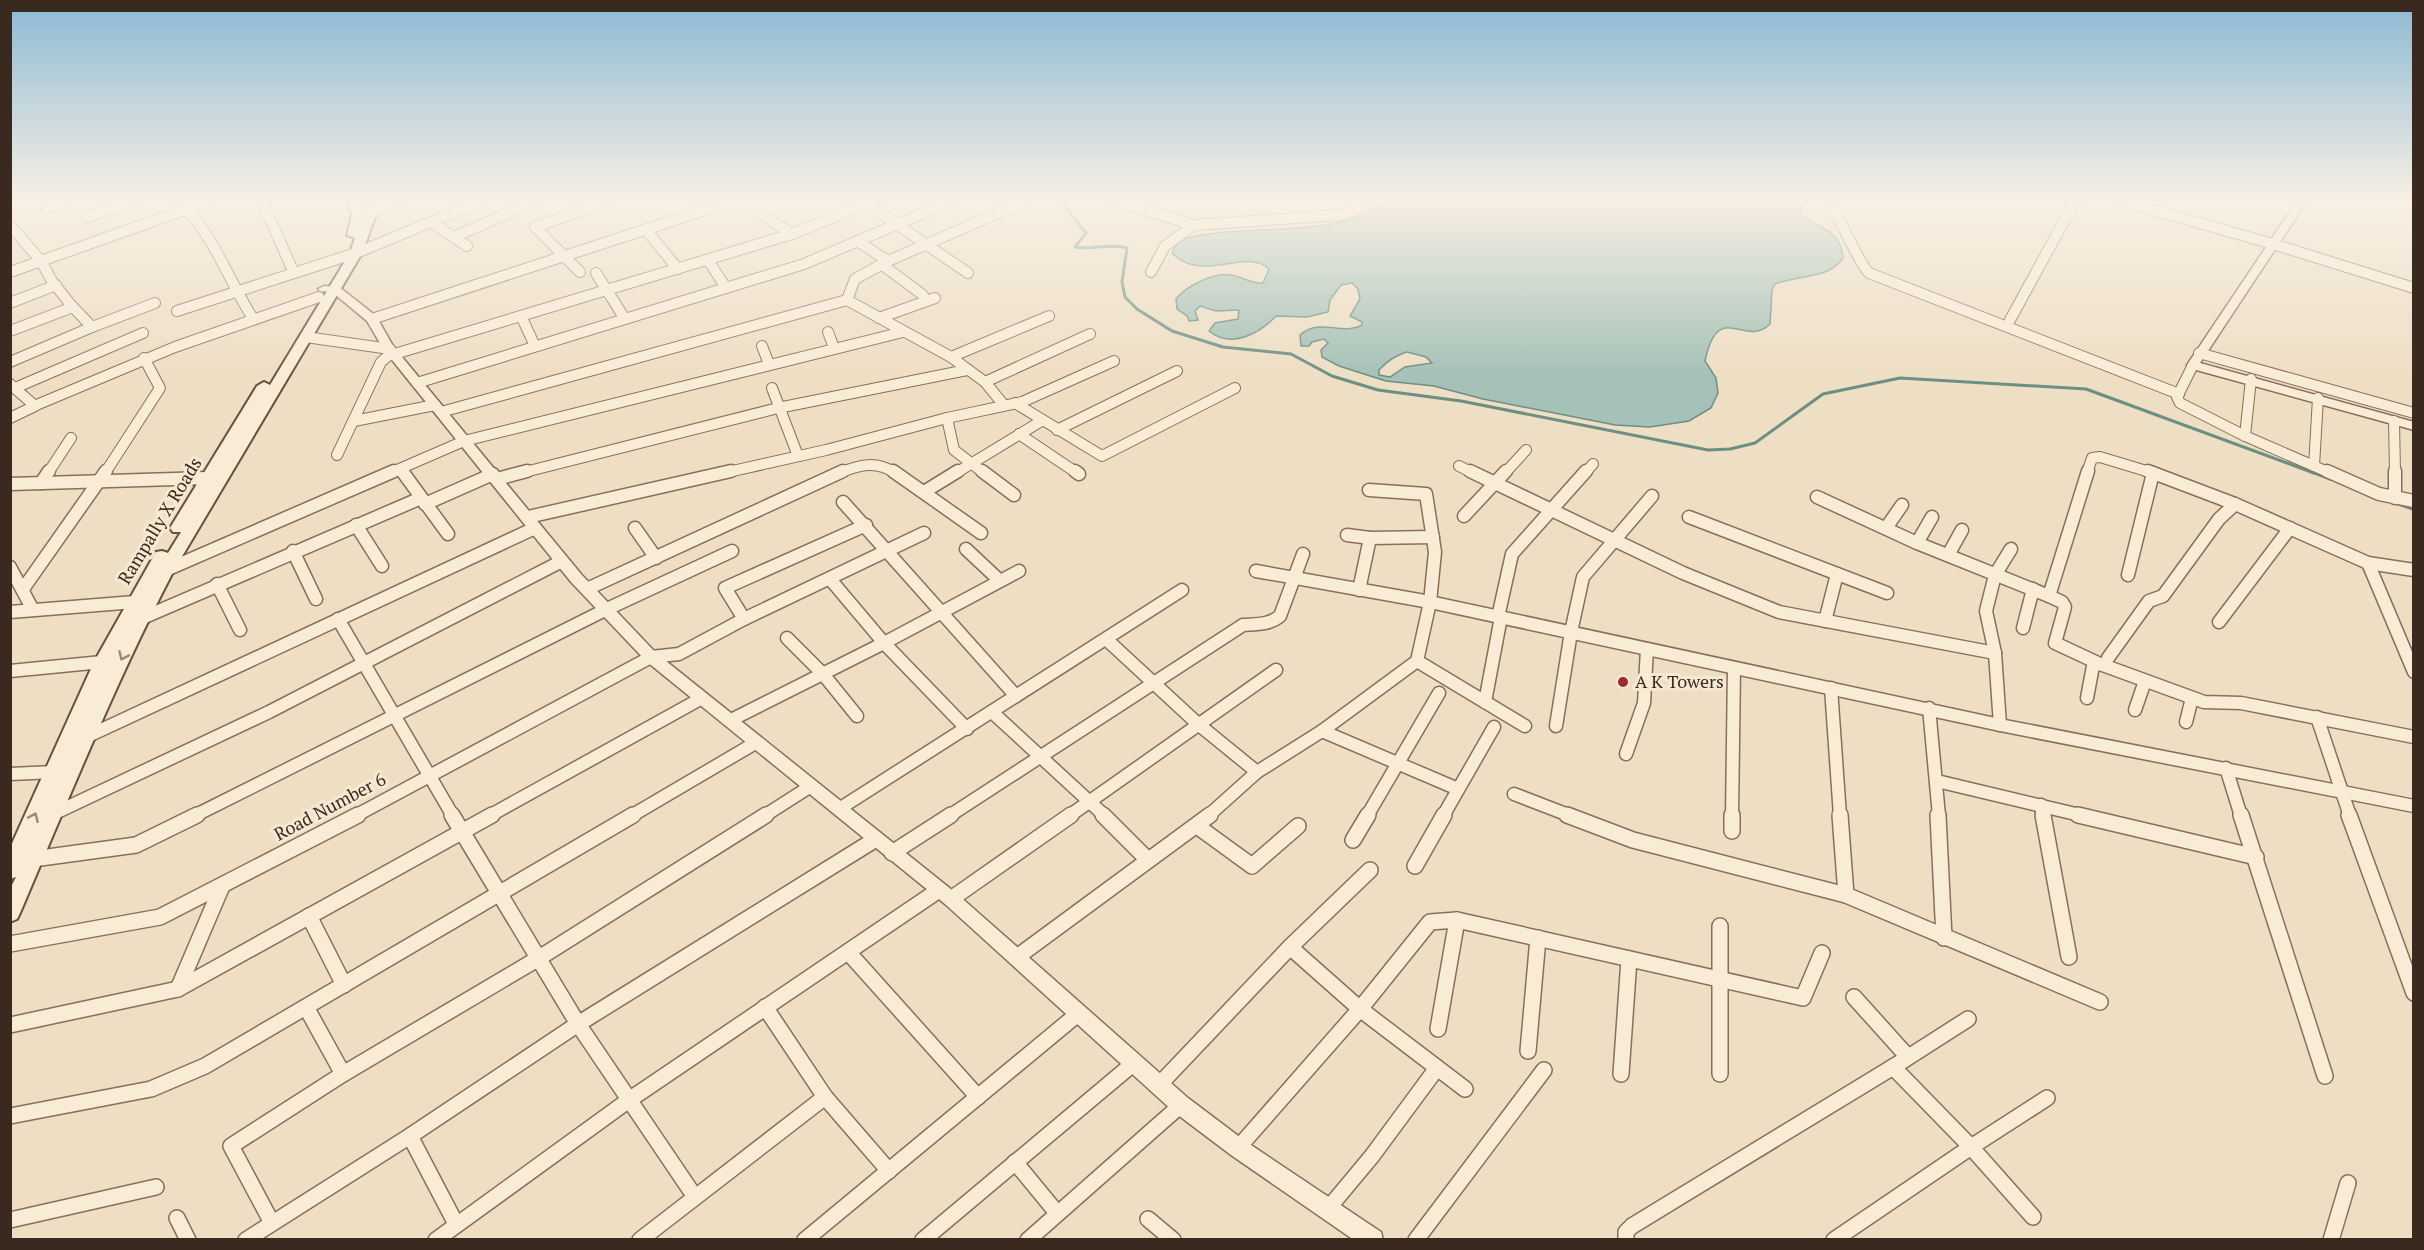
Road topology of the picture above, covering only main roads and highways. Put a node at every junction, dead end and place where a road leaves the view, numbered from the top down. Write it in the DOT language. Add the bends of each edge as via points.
graph roads {
  1 [pos="348,259"];
  2 [pos="326,291"];
  3 [pos="14,855"];
  4 [pos="10,871"];
  5 [pos="10,913"];
  1 -- 2 [label="main road"];
  3 -- 2 [label="main road, Rampally X Roads, one-way" via="102,662 135,602"];
  2 -- 5 [label="main road, one-way" via="306,337 140,619"];
  3 -- 4 [label="main road, Rampally X Roads"];
}
